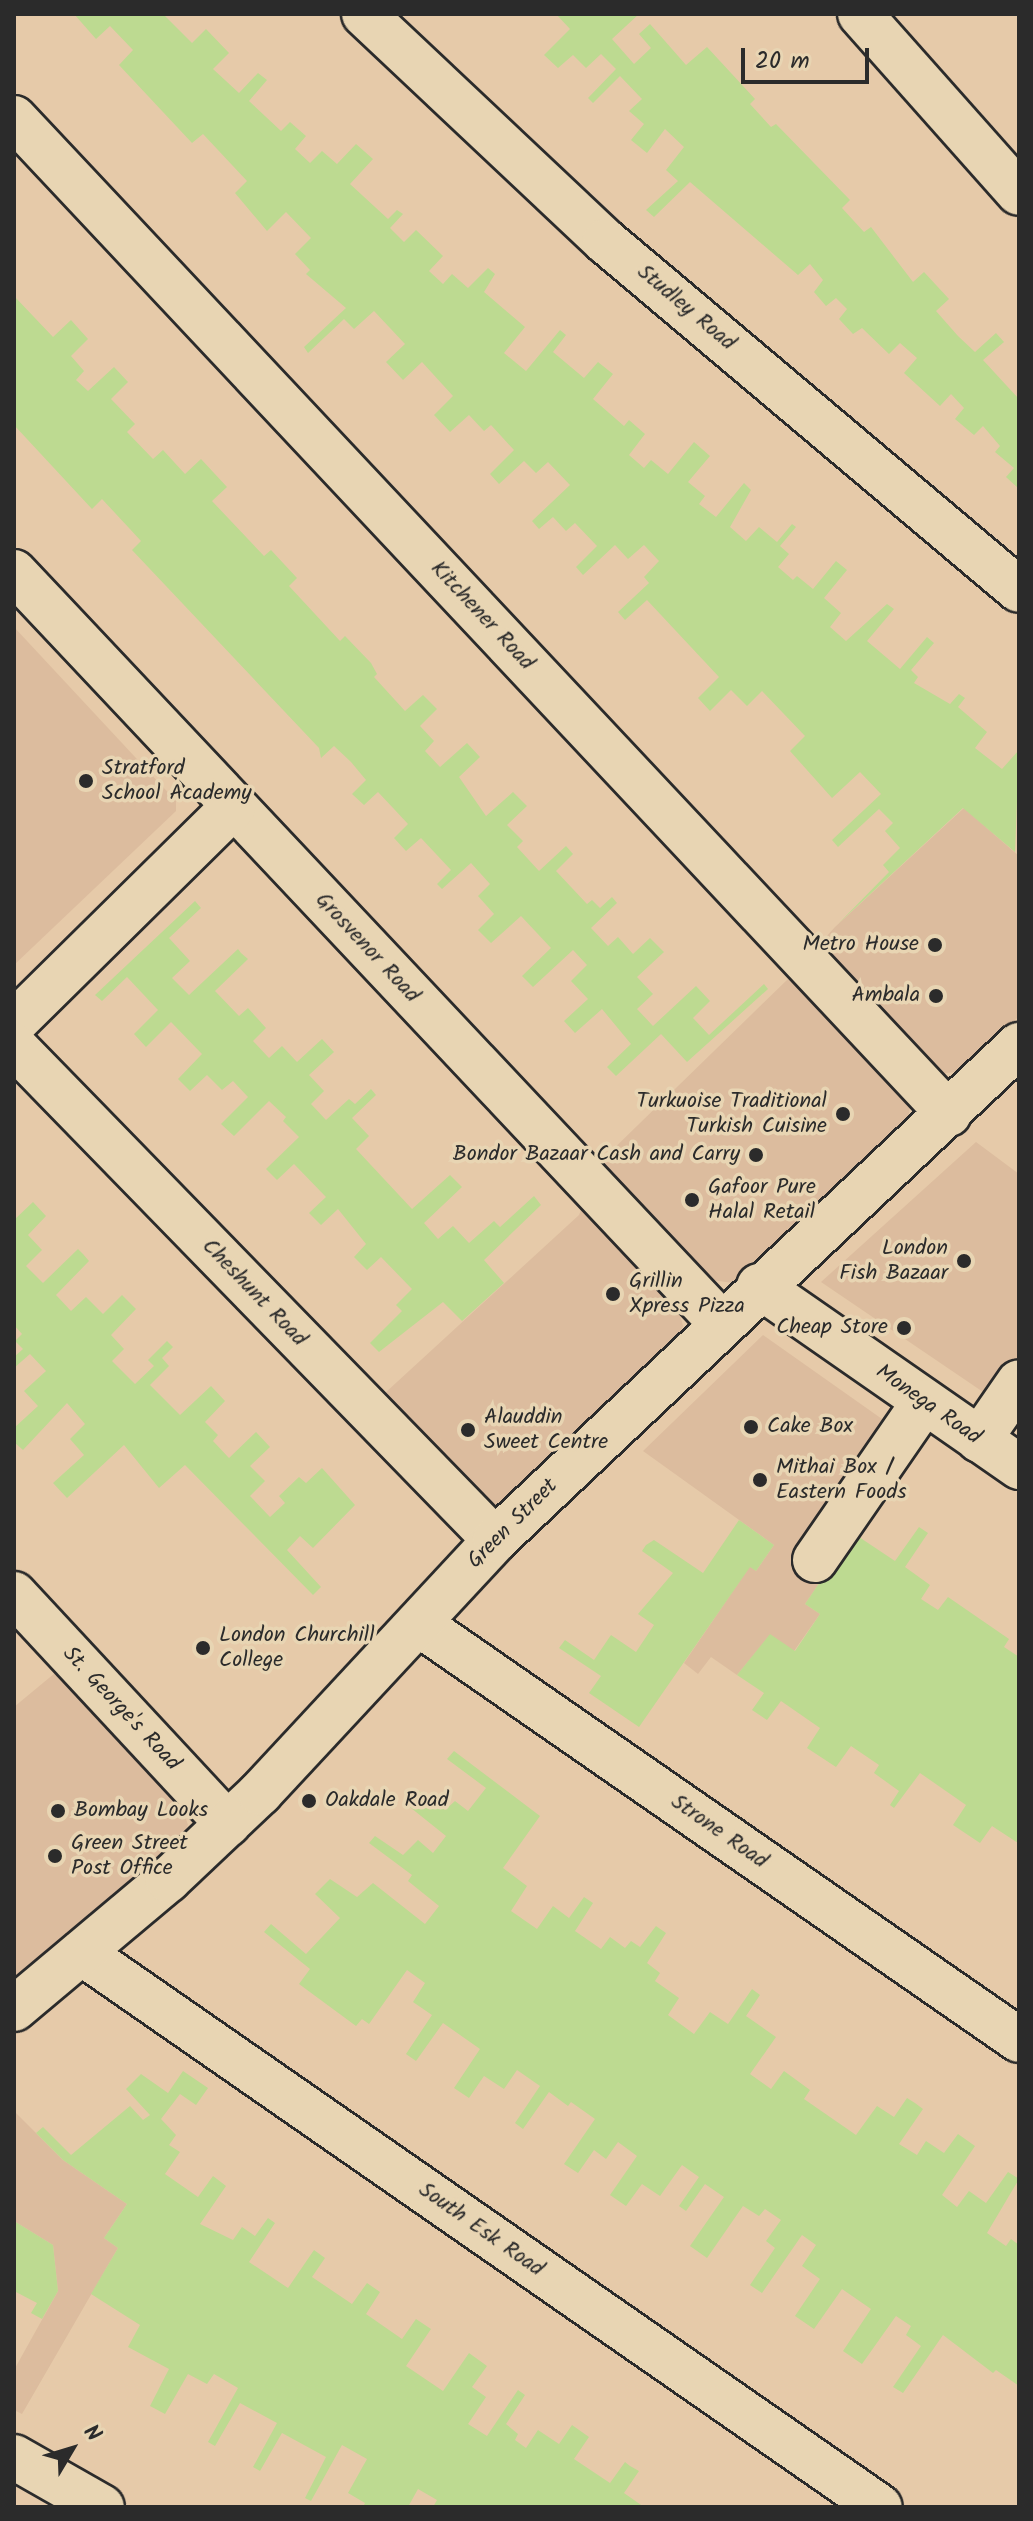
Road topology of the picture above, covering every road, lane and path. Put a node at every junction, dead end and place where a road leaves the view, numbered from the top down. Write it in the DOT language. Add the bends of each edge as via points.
graph roads {
  1 [pos="364,14"];
  2 [pos="860,14"];
  3 [pos="14,118"];
  4 [pos="1019,193"];
  5 [pos="14,572"];
  6 [pos="1019,590"];
  7 [pos="233,807"];
  8 [pos="14,1023"];
  9 [pos="1019,1045"];
  10 [pos="14,1046"];
  11 [pos="949,1114"];
  12 [pos="759,1286"];
  13 [pos="721,1323"];
  14 [pos="1019,1382"];
  15 [pos="924,1402"];
  16 [pos="979,1440"];
  17 [pos="1019,1467"];
  18 [pos="495,1540"];
  19 [pos="815,1560"];
  20 [pos="14,1594"];
  21 [pos="419,1624"];
  22 [pos="228,1824"];
  23 [pos="82,1953"];
  24 [pos="14,2009"];
  25 [pos="1019,2040"];
  26 [pos="14,2457"];
  27 [pos="102,2507"];
  28 [pos="880,2507"];
  1 -- 6 [label="street, Studley Road" via="605,241"];
  2 -- 4 [label="street"];
  3 -- 11 [label="street, Kitchener Road"];
  5 -- 7 [label="street, Grosvenor Road"];
  7 -- 8 [label="street"];
  7 -- 13 [label="street, Grosvenor Road"];
  9 -- 11 [label="street, Green Street"];
  10 -- 18 [label="street, Cheshunt Road"];
  11 -- 12 [label="street, Green Street"];
  12 -- 13 [label="street, Green Street"];
  12 -- 15 [label="street, Monega Road"];
  13 -- 18 [label="street, Green Street"];
  14 -- 16 [label="street"];
  15 -- 16 [label="street, Monega Road"];
  15 -- 19 [label="street"];
  16 -- 17 [label="street, Monega Road"];
  18 -- 21 [label="street, Green Street"];
  20 -- 22 [label="street, St. George's Road"];
  21 -- 22 [label="street, Green Street"];
  21 -- 25 [label="street, Strone Road"];
  22 -- 23 [label="street, Green Street"];
  23 -- 24 [label="street, Green Street"];
  23 -- 28 [label="street, South Esk Road"];
  26 -- 27 [label="street"];
}
